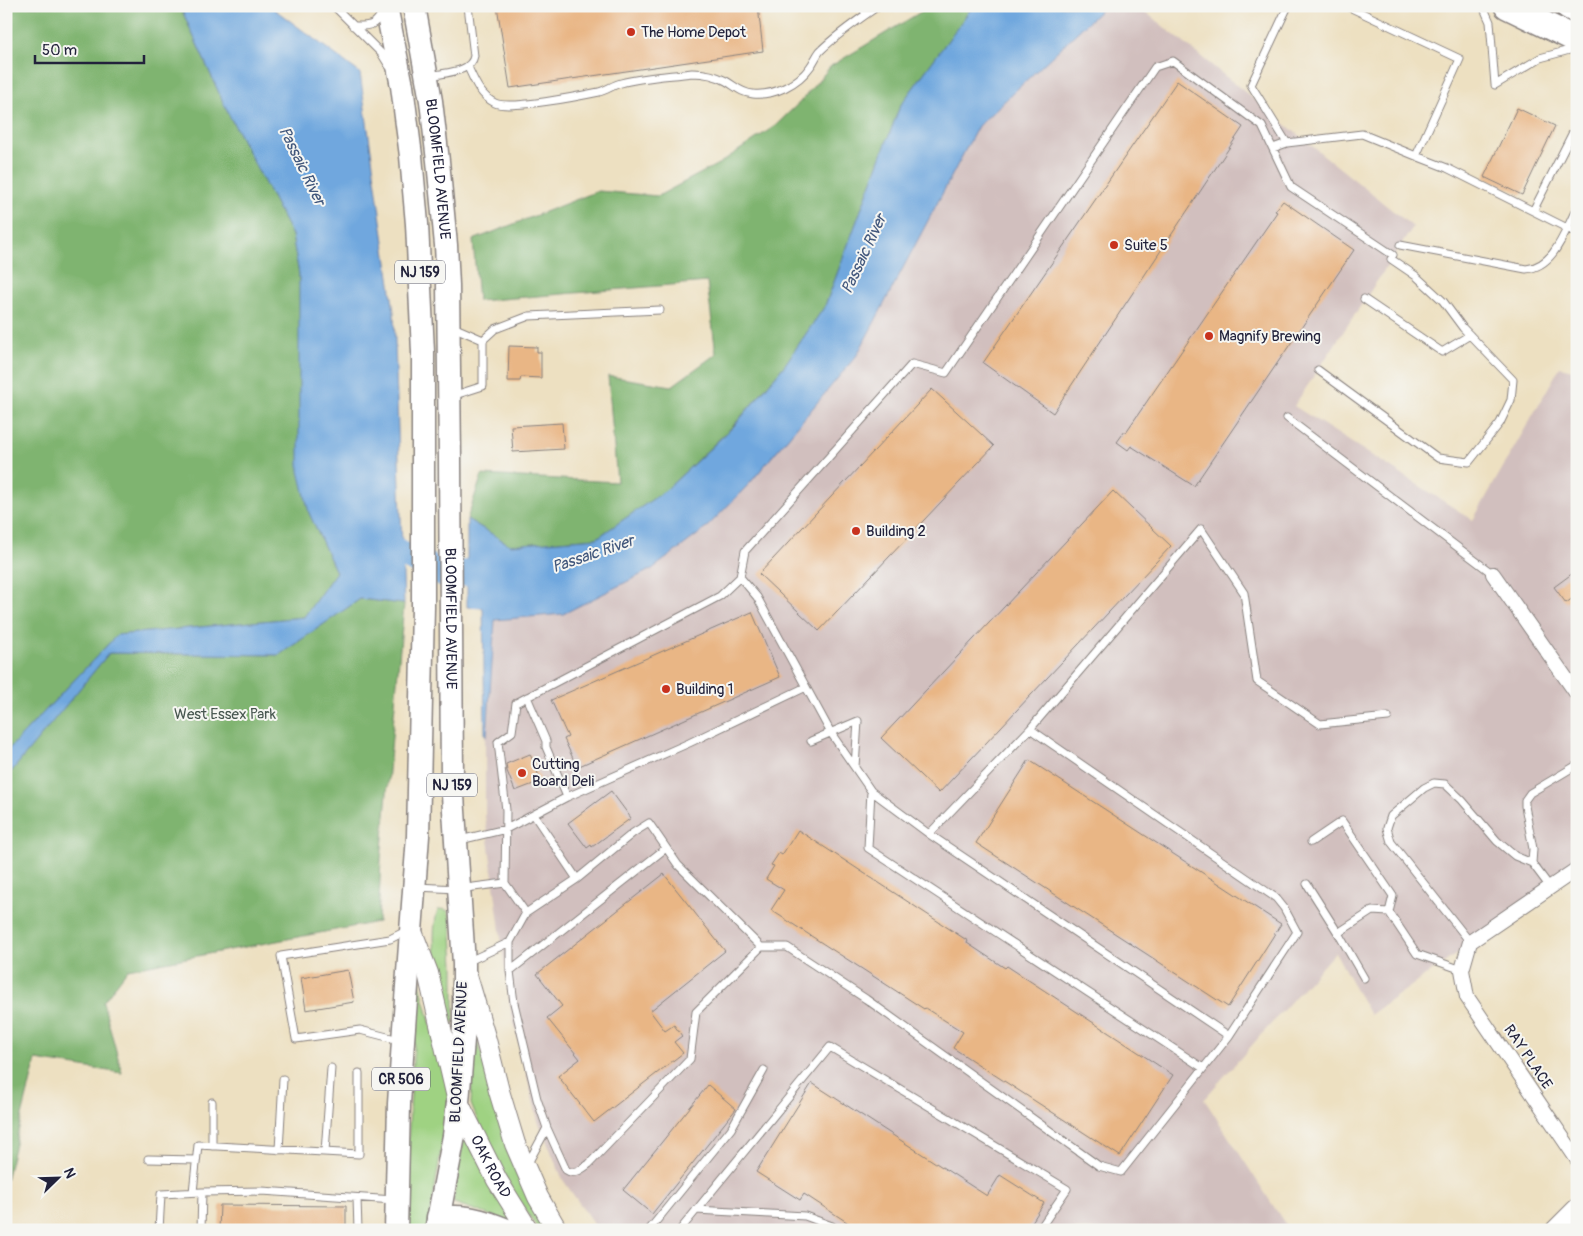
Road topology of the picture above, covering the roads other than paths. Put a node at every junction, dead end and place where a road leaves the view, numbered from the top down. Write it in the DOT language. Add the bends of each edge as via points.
graph roads {
  1 [pos="334,6"];
  2 [pos="386,6"];
  3 [pos="414,6"];
  4 [pos="468,6"];
  5 [pos="862,6"];
  6 [pos="878,6"];
  7 [pos="1288,6"];
  8 [pos="1347,6"];
  9 [pos="1483,6"];
  10 [pos="1507,6"];
  11 [pos="1568,6"];
  12 [pos="1577,10"];
  13 [pos="866,14"];
  14 [pos="353,26"];
  15 [pos="1577,40"];
  16 [pos="1577,48"];
  17 [pos="468,67"];
  18 [pos="427,77"];
  19 [pos="402,86"];
  20 [pos="1572,134"];
  21 [pos="1287,143"];
  22 [pos="1273,148"];
  23 [pos="1416,156"];
  24 [pos="1577,208"];
  25 [pos="1533,211"];
  26 [pos="1566,228"];
  27 [pos="1577,233"];
  28 [pos="1400,244"];
  29 [pos="1364,299"];
  30 [pos="660,310"];
  31 [pos="448,325"];
  32 [pos="1470,335"];
  33 [pos="483,340"];
  34 [pos="1318,370"];
  35 [pos="449,397"];
  36 [pos="1287,418"];
  37 [pos="1493,574"];
  38 [pos="740,577"];
  39 [pos="806,687"];
  40 [pos="1577,694"];
  41 [pos="527,697"];
  42 [pos="1388,717"];
  43 [pos="1030,729"];
  44 [pos="831,733"];
  45 [pos="810,741"];
  46 [pos="1577,765"];
  47 [pos="855,767"];
  48 [pos="871,791"];
  49 [pos="568,797"];
  50 [pos="534,815"];
  51 [pos="506,829"];
  52 [pos="928,834"];
  53 [pos="455,841"];
  54 [pos="1311,842"];
  55 [pos="666,848"];
  56 [pos="1532,863"];
  57 [pos="1577,869"];
  58 [pos="577,879"];
  59 [pos="506,883"];
  60 [pos="1307,884"];
  61 [pos="414,887"];
  62 [pos="1550,887"];
  63 [pos="458,889"];
  64 [pos="1389,912"];
  65 [pos="526,913"];
  66 [pos="410,929"];
  67 [pos="1338,933"];
  68 [pos="510,942"];
  69 [pos="1470,942"];
  70 [pos="761,946"];
  71 [pos="464,964"];
  72 [pos="1462,970"];
  73 [pos="510,971"];
  74 [pos="1364,978"];
  75 [pos="1229,1036"];
  76 [pos="403,1041"];
  77 [pos="331,1068"];
  78 [pos="1203,1068"];
  79 [pos="764,1070"];
  80 [pos="359,1073"];
  81 [pos="284,1079"];
  82 [pos="212,1102"];
  83 [pos="458,1102"];
  84 [pos="547,1128"];
  85 [pos="212,1146"];
  86 [pos="278,1150"];
  87 [pos="324,1152"];
  88 [pos="148,1159"];
  89 [pos="1577,1159"];
  90 [pos="196,1160"];
  91 [pos="525,1169"];
  92 [pos="193,1192"];
  93 [pos="202,1192"];
  94 [pos="357,1198"];
  95 [pos="397,1200"];
  96 [pos="696,1210"];
  97 [pos="437,1223"];
  98 [pos="159,1230"];
  99 [pos="201,1230"];
  100 [pos="358,1230"];
  101 [pos="396,1230"];
  102 [pos="507,1230"];
  103 [pos="528,1230"];
  104 [pos="557,1230"];
  105 [pos="649,1230"];
  106 [pos="680,1230"];
  107 [pos="837,1230"];
  108 [pos="1039,1230"];
  1 -- 14 [label="lane"];
  2 -- 14 [label="lane" via="374,23"];
  2 -- 19 [label="main road, BLOOMFIELD AVENUE / NJ 159"];
  3 -- 18 [label="main road, BLOOMFIELD AVENUE / NJ 159"];
  4 -- 17 [label="lane" via="474,56"];
  5 -- 13 [label="lane"];
  6 -- 13 [label="lane"];
  7 -- 21 [label="lane" via="1251,85"];
  8 -- 23 [label="lane" via="1460,59"];
  9 -- 16 [label="lane" via="1490,22 1495,86 1540,58"];
  10 -- 15 [label="highway"];
  11 -- 12 [label="highway"];
  13 -- 17 [label="lane" via="819,52 800,77 771,92 743,92 718,77 692,73 508,106 492,101 480,90"];
  14 -- 19 [label="lane" via="381,53"];
  17 -- 18 [label="lane"];
  18 -- 19 [label="main road"];
  18 -- 31 [label="main road, BLOOMFIELD AVENUE / NJ 159" via="445,236"];
  19 -- 61 [label="main road, BLOOMFIELD AVENUE / NJ 159" via="411,156 423,352 423,608"];
  20 -- 25 [label="lane"];
  21 -- 22 [label="lane"];
  21 -- 23 [label="lane" via="1362,134"];
  22 -- 32 [label="lane" via="1291,187 1416,276"];
  22 -- 38 [label="lane" via="1262,126 1173,61 1155,67 946,372 912,364 744,551"];
  23 -- 25 [label="lane"];
  24 -- 26 [label="lane"];
  25 -- 26 [label="lane"];
  26 -- 27 [label="lane"];
  26 -- 28 [label="lane" via="1550,258 1533,269"];
  29 -- 32 [label="lane" via="1442,352"];
  30 -- 33 [label="lane" via="529,316 495,329"];
  31 -- 33 [label="lane"];
  31 -- 35 [label="main road, BLOOMFIELD AVENUE / NJ 159"];
  32 -- 34 [label="lane" via="1513,380 1511,400 1500,423 1468,462 1438,458"];
  33 -- 35 [label="lane" via="483,386"];
  35 -- 53 [label="main road, BLOOMFIELD AVENUE / NJ 159"];
  36 -- 37 [label="lane"];
  37 -- 40 [label="street"];
  38 -- 39 [label="lane" via="757,597"];
  38 -- 41 [label="lane" via="720,596"];
  39 -- 44 [label="lane"];
  39 -- 49 [label="lane" via="689,744"];
  41 -- 49 [label="lane"];
  41 -- 51 [label="lane" via="516,703 512,732 498,742"];
  42 -- 43 [label="lane" via="1320,724 1256,682 1244,593 1202,530"];
  43 -- 52 [label="lane"];
  43 -- 75 [label="lane" via="1276,898 1284,908 1297,932"];
  44 -- 45 [label="lane"];
  44 -- 47 [label="lane"];
  44 -- 47 [label="lane" via="858,721"];
  46 -- 56 [label="lane" via="1530,793 1525,800 1533,849"];
  47 -- 48 [label="lane"];
  48 -- 52 [label="lane"];
  48 -- 78 [label="lane" via="868,848"];
  49 -- 50 [label="lane"];
  50 -- 51 [label="lane"];
  50 -- 58 [label="lane"];
  51 -- 53 [label="lane"];
  51 -- 59 [label="lane"];
  52 -- 75 [label="lane"];
  53 -- 63 [label="main road, BLOOMFIELD AVENUE / NJ 159"];
  54 -- 64 [label="lane" via="1342,821 1392,896"];
  55 -- 58 [label="lane" via="649,823"];
  55 -- 70 [label="lane" via="678,865"];
  55 -- 73 [label="lane"];
  56 -- 62 [label="lane"];
  56 -- 69 [label="lane" via="1515,856 1497,841 1445,784 1434,783 1424,788 1391,816 1386,828 1391,842"];
  57 -- 62 [label="street"];
  58 -- 65 [label="lane"];
  59 -- 63 [label="lane"];
  59 -- 65 [label="lane"];
  60 -- 67 [label="lane"];
  61 -- 63 [label="lane"];
  61 -- 66 [label="main road, BLOOMFIELD AVENUE / NJ 159"];
  62 -- 69 [label="street"];
  63 -- 71 [label="main road, BLOOMFIELD AVENUE / NJ 159"];
  64 -- 67 [label="lane" via="1372,911"];
  64 -- 72 [label="lane" via="1417,954"];
  65 -- 68 [label="lane"];
  66 -- 76 [label="main road, BLOOMFIELD AVENUE / CR 506"];
  66 -- 76 [label="lane" via="390,939 281,956 296,1039 360,1030"];
  66 -- 83 [label="street, OAK ROAD / NJ 159" via="428,973"];
  67 -- 74 [label="lane"];
  68 -- 71 [label="lane"];
  68 -- 73 [label="lane"];
  69 -- 72 [label="street"];
  70 -- 78 [label="lane" via="788,947 1099,1166 1121,1172"];
  70 -- 84 [label="lane" via="696,1012 690,1059 589,1164 578,1172 566,1170"];
  71 -- 83 [label="main road, BLOOMFIELD AVENUE" via="464,1027"];
  71 -- 91 [label="street, OAK ROAD / NJ 159" via="506,1118"];
  72 -- 89 [label="street, RAY PLACE" via="1467,997"];
  73 -- 84 [label="lane" via="537,1099"];
  75 -- 78 [label="lane"];
  76 -- 95 [label="main road, BLOOMFIELD AVENUE / CR 506"];
  77 -- 87 [label="lane"];
  79 -- 105 [label="lane" via="731,1129"];
  80 -- 87 [label="lane" via="359,1154"];
  81 -- 86 [label="lane"];
  82 -- 85 [label="lane"];
  83 -- 97 [label="main road, BLOOMFIELD AVENUE"];
  83 -- 103 [label="street, OAK ROAD / NJ 159" via="497,1180"];
  84 -- 91 [label="lane"];
  85 -- 86 [label="lane"];
  85 -- 90 [label="lane" via="198,1145"];
  86 -- 87 [label="lane"];
  88 -- 90 [label="lane"];
  90 -- 92 [label="lane"];
  91 -- 104 [label="street, OAK ROAD / NJ 159"];
  92 -- 93 [label="lane"];
  92 -- 98 [label="lane" via="161,1194"];
  93 -- 94 [label="lane" via="262,1191"];
  93 -- 99 [label="lane"];
  94 -- 95 [label="lane"];
  94 -- 100 [label="lane"];
  95 -- 101 [label="main road, BLOOMFIELD AVENUE / CR 506"];
  96 -- 106 [label="lane"];
  96 -- 107 [label="lane" via="805,1216"];
  96 -- 108 [label="lane" via="830,1047 1067,1188"];
  97 -- 102 [label="main road" via="459,1216 482,1220"];
}
